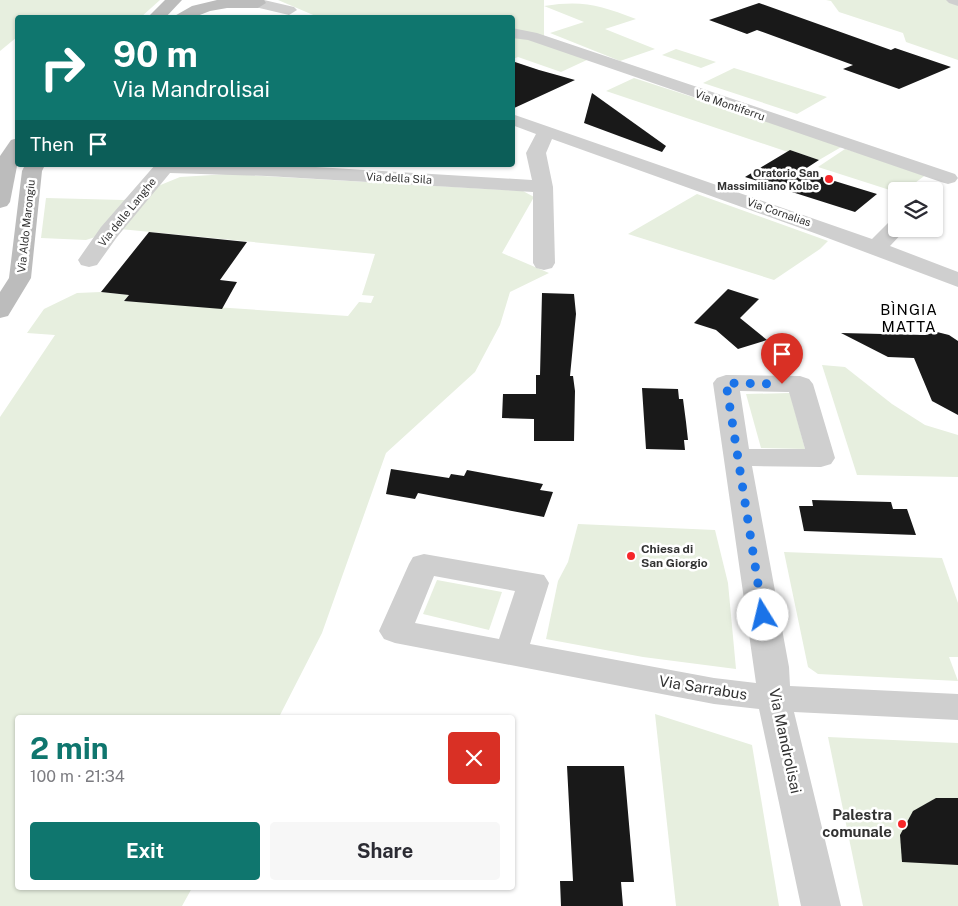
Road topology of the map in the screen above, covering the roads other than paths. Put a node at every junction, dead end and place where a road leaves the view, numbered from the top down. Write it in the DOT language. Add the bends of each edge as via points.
graph roads {
  1 [pos="174,0"];
  2 [pos="207,0"];
  3 [pos="954,0"];
  4 [pos="257,1"];
  5 [pos="958,1"];
  6 [pos="158,15"];
  7 [pos="174,15"];
  8 [pos="184,15"];
  9 [pos="299,15"];
  10 [pos="515,33"];
  11 [pos="515,120"];
  12 [pos="546,132"];
  13 [pos="515,134"];
  14 [pos="15,148"];
  15 [pos="536,153"];
  16 [pos="34,167"];
  17 [pos="165,167"];
  18 [pos="218,167"];
  19 [pos="269,168"];
  20 [pos="953,173"];
  21 [pos="943,183"];
  22 [pos="542,187"];
  23 [pos="0,202"];
  24 [pos="888,236"];
  25 [pos="875,249"];
  26 [pos="89,260"];
  27 [pos="544,263"];
  28 [pos="958,280"];
  29 [pos="0,312"];
  30 [pos="737,457"];
  31 [pos="511,653"];
  32 [pos="774,698"];
  33 [pos="958,707"];
  34 [pos="822,906"];
  1 -- 6 [label="street"];
  2 -- 7 [label="street" via="181,9"];
  3 -- 5 [label="street"];
  4 -- 8 [label="street" via="211,5"];
  4 -- 9 [label="street"];
  10 -- 20 [label="street, Via Montiferru"];
  11 -- 12 [label="street, Via Cornalias"];
  12 -- 15 [label="street"];
  12 -- 25 [label="street, Via Cornalias" via="826,228"];
  13 -- 15 [label="street" via="524,147"];
  14 -- 23 [label="street" via="8,159"];
  15 -- 22 [label="street"];
  16 -- 29 [label="street, Via Aldo Marongiu" via="20,278"];
  17 -- 26 [label="street, Via delle Langhe"];
  18 -- 19 [label="street, Via della Sila"];
  19 -- 22 [label="street, Via della Sila"];
  20 -- 21 [label="street"];
  22 -- 27 [label="street"];
  24 -- 25 [label="street"];
  25 -- 28 [label="street, Via Cornalias"];
  30 -- 32 [label="street, Via Mandrolisai" via="772,667"];
  31 -- 32 [label="street, Via Sarrabus" via="714,691"];
  32 -- 33 [label="street, Via Sarrabus"];
  32 -- 34 [label="street, Via Mandrolisai"];
}
